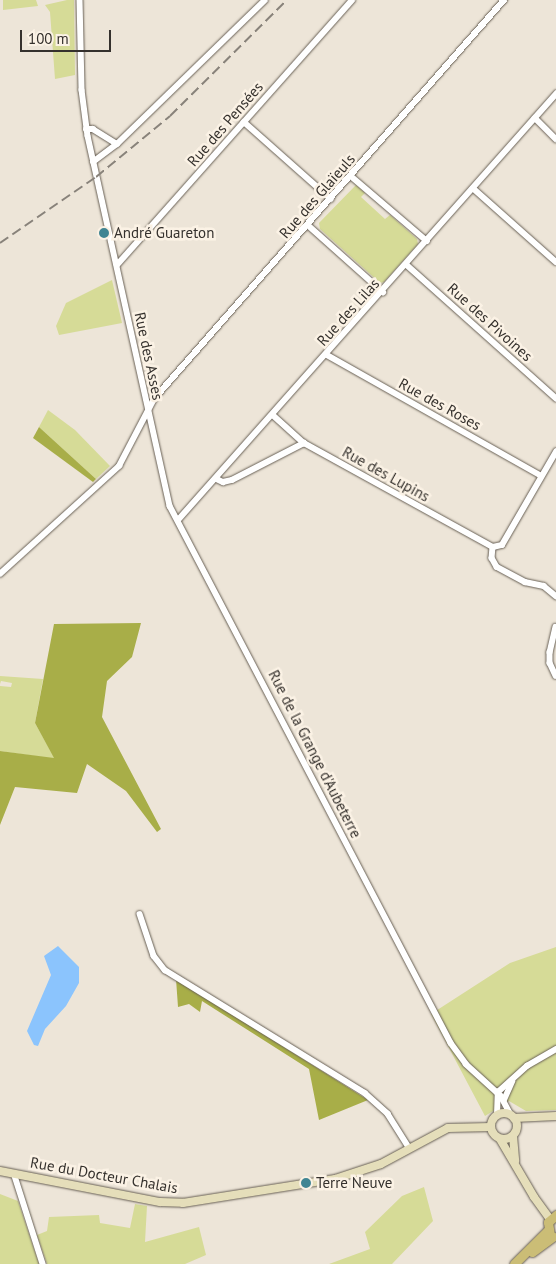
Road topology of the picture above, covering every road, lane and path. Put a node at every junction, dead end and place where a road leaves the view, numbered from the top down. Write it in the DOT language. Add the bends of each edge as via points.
graph roads {
  1 [pos="80,0"];
  2 [pos="265,0"];
  3 [pos="352,0"];
  4 [pos="504,0"];
  5 [pos="556,94"];
  6 [pos="535,118"];
  7 [pos="244,122"];
  8 [pos="86,129"];
  9 [pos="556,139"];
  10 [pos="118,144"];
  11 [pos="93,162"];
  12 [pos="351,176"];
  13 [pos="473,188"];
  14 [pos="331,199"];
  15 [pos="308,225"];
  16 [pos="427,242"];
  17 [pos="556,262"];
  18 [pos="117,265"];
  19 [pos="407,265"];
  20 [pos="383,292"];
  21 [pos="327,355"];
  22 [pos="556,398"];
  23 [pos="148,408"];
  24 [pos="273,416"];
  25 [pos="304,443"];
  26 [pos="556,452"];
  27 [pos="540,475"];
  28 [pos="217,479"];
  29 [pos="178,520"];
  30 [pos="493,547"];
  31 [pos="0,574"];
  32 [pos="556,596"];
  33 [pos="556,627"];
  34 [pos="556,676"];
  35 [pos="140,914"];
  36 [pos="556,1049"];
  37 [pos="513,1080"];
  38 [pos="498,1092"];
  39 [pos="504,1100"];
  40 [pos="497,1115"];
  41 [pos="513,1116"];
  42 [pos="556,1116"];
  43 [pos="491,1127"];
  44 [pos="513,1136"];
  45 [pos="500,1139"];
  46 [pos="410,1149"];
  47 [pos="517,1165"];
  48 [pos="0,1171"];
  49 [pos="14,1173"];
  50 [pos="553,1217"];
  51 [pos="552,1236"];
  52 [pos="44,1264"];
  53 [pos="514,1264"];
  1 -- 8 [label="street, Rue des Asses"];
  2 -- 10 [label="street"];
  3 -- 7 [label="street, Rue des Pensées"];
  4 -- 12 [label="street, Rue des Glaïeuls"];
  5 -- 6 [label="street, Rue des Lilas"];
  6 -- 9 [label="street"];
  6 -- 13 [label="street, Rue des Lilas"];
  7 -- 14 [label="street"];
  7 -- 18 [label="street, Rue des Pensées"];
  8 -- 10 [label="street" via="93,128"];
  8 -- 11 [label="street, Rue des Asses"];
  10 -- 11 [label="street"];
  11 -- 18 [label="street, Rue des Asses"];
  12 -- 14 [label="street, Rue des Glaïeuls"];
  12 -- 16 [label="street"];
  13 -- 16 [label="street, Rue des Lilas"];
  13 -- 17 [label="street"];
  14 -- 15 [label="street, Rue des Glaïeuls"];
  15 -- 20 [label="street"];
  15 -- 23 [label="street, Rue des Glaïeuls"];
  16 -- 19 [label="street, Rue des Lilas"];
  18 -- 23 [label="street, Rue des Asses"];
  19 -- 20 [label="street, Rue des Lilas"];
  19 -- 22 [label="street, Rue des Pivoines"];
  20 -- 21 [label="street, Rue des Lilas"];
  21 -- 24 [label="street, Rue des Lilas"];
  21 -- 27 [label="street, Rue des Roses"];
  23 -- 29 [label="street, Rue de la Grange d'Aubeterre" via="167,498"];
  23 -- 31 [label="street, Rue des Asses" via="119,466"];
  24 -- 25 [label="street, Rue des Lupins"];
  24 -- 28 [label="street, Rue des Lilas"];
  25 -- 28 [label="street" via="232,480 223,482"];
  25 -- 30 [label="street, Rue des Lupins"];
  26 -- 27 [label="street"];
  27 -- 30 [label="street" via="502,545"];
  28 -- 29 [label="street, Rue des Lilas"];
  29 -- 38 [label="street, Rue de la Grange d'Aubeterre" via="451,1043 466,1064"];
  30 -- 32 [label="street" via="492,558 497,567 525,582 544,586"];
  33 -- 34 [label="street" via="550,652 550,663"];
  35 -- 46 [label="street" via="154,956 165,970 365,1093 388,1114"];
  36 -- 37 [label="street" via="527,1066"];
  37 -- 38 [label="street"];
  37 -- 39 [label="street"];
  38 -- 39 [label="street, Rue de la Grange d'Aubeterre"];
  38 -- 40 [label="street"];
  39 -- 41 [label="street, Rue de la Grange d'Aubeterre"];
  40 -- 41 [label="main road"];
  40 -- 43 [label="main road"];
  41 -- 42 [label="main road"];
  41 -- 44 [label="main road" via="517,1129"];
  43 -- 45 [label="main road"];
  43 -- 46 [label="main road, Rue du Docteur Chalais" via="448,1128"];
  44 -- 45 [label="main road"];
  44 -- 47 [label="main road"];
  45 -- 47 [label="main road"];
  46 -- 49 [label="main road, Rue du Docteur Chalais" via="335,1180 183,1203 160,1202"];
  47 -- 50 [label="main road" via="534,1198"];
  48 -- 49 [label="main road, Rue du Docteur Chalais"];
  49 -- 52 [label="street"];
  50 -- 51 [label="main road"];
  51 -- 53 [label="main road"];
}
